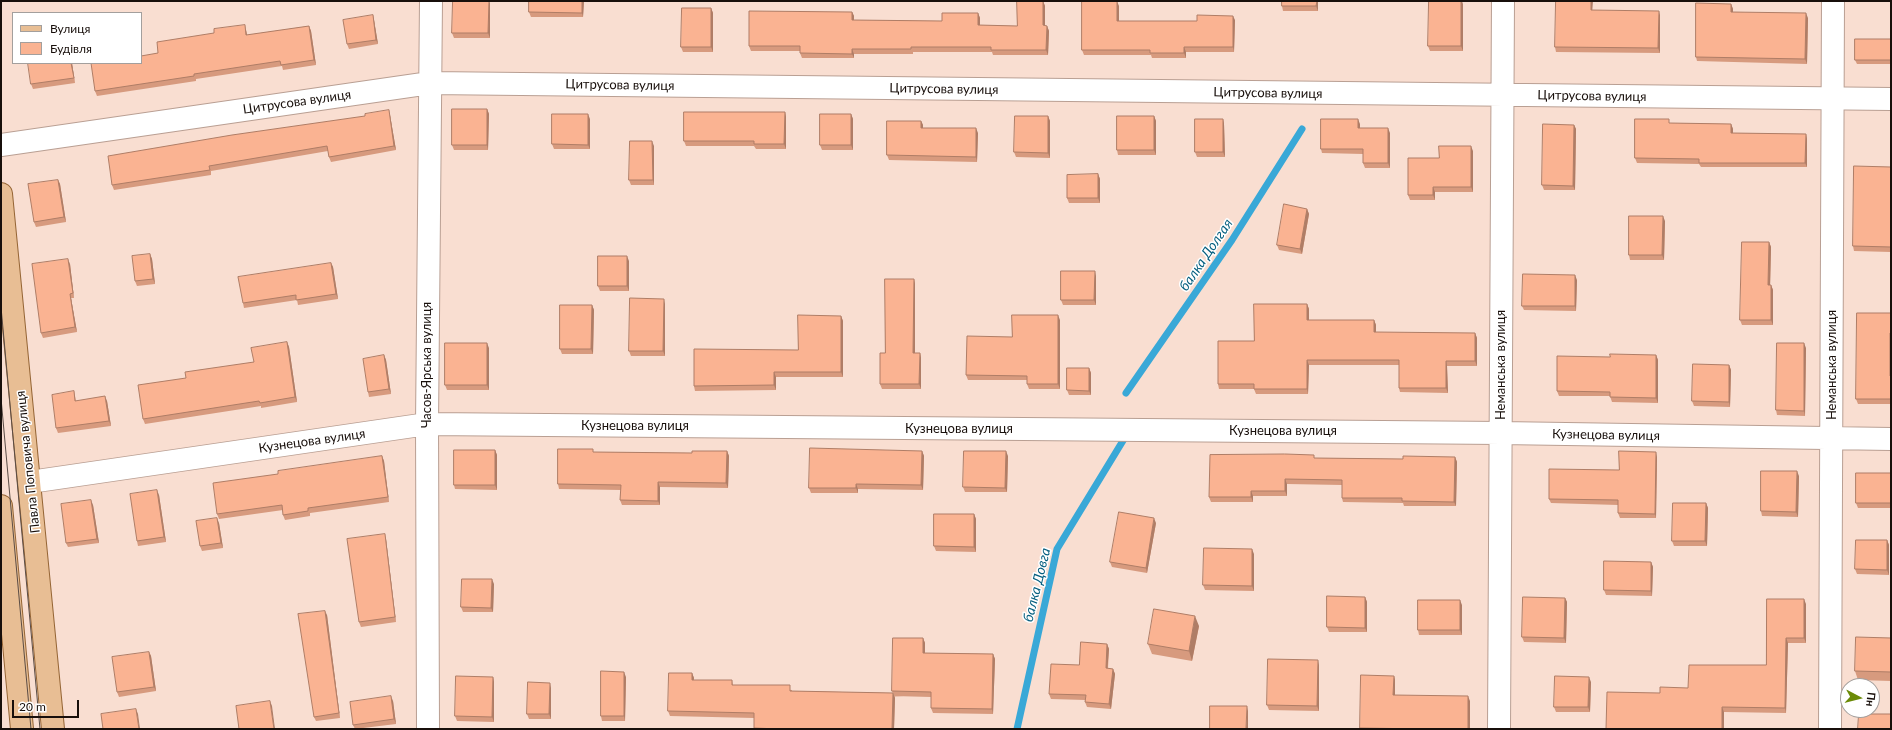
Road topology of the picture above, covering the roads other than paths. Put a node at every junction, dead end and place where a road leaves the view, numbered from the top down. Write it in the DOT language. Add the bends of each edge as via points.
graph roads {
  1 [pos="431,1"];
  2 [pos="1503,1"];
  3 [pos="1833,1"];
  4 [pos="430,83"];
  5 [pos="1502,95"];
  6 [pos="1832,99"];
  7 [pos="1891,99"];
  8 [pos="1,145"];
  9 [pos="1,194"];
  10 [pos="427,424"];
  11 [pos="1501,433"];
  12 [pos="1832,437"];
  13 [pos="1891,439"];
  14 [pos="30,482"];
  15 [pos="1,506"];
  16 [pos="22,729"];
  17 [pos="53,729"];
  18 [pos="428,729"];
  19 [pos="1499,729"];
  20 [pos="1830,729"];
  1 -- 4 [label="street, Часов-Ярська вулиця"];
  2 -- 5 [label="street, Неманська вулиця"];
  3 -- 6 [label="street, Неманська вулиця"];
  4 -- 5 [label="street, Цитрусова вулиця"];
  4 -- 8 [label="street, Цитрусова вулиця"];
  4 -- 10 [label="street, Часов-Ярська вулиця"];
  5 -- 6 [label="street, Цитрусова вулиця"];
  5 -- 11 [label="street, Неманська вулиця"];
  6 -- 7 [label="street, Цитрусова вулиця"];
  6 -- 12 [label="street, Неманська вулиця"];
  9 -- 14 [label="main road, Павла Поповича вулиця"];
  10 -- 11 [label="street, Кузнецова вулиця"];
  10 -- 14 [label="street, Кузнецова вулиця"];
  10 -- 18 [label="street, Часов-Ярська вулиця"];
  11 -- 12 [label="street, Кузнецова вулиця"];
  11 -- 19 [label="street, Неманська вулиця"];
  12 -- 13 [label="street, Кузнецова вулиця"];
  12 -- 20 [label="street, Неманська вулиця"];
  14 -- 17 [label="main road, Павла Поповича вулиця"];
  15 -- 16 [label="main road"];
}
